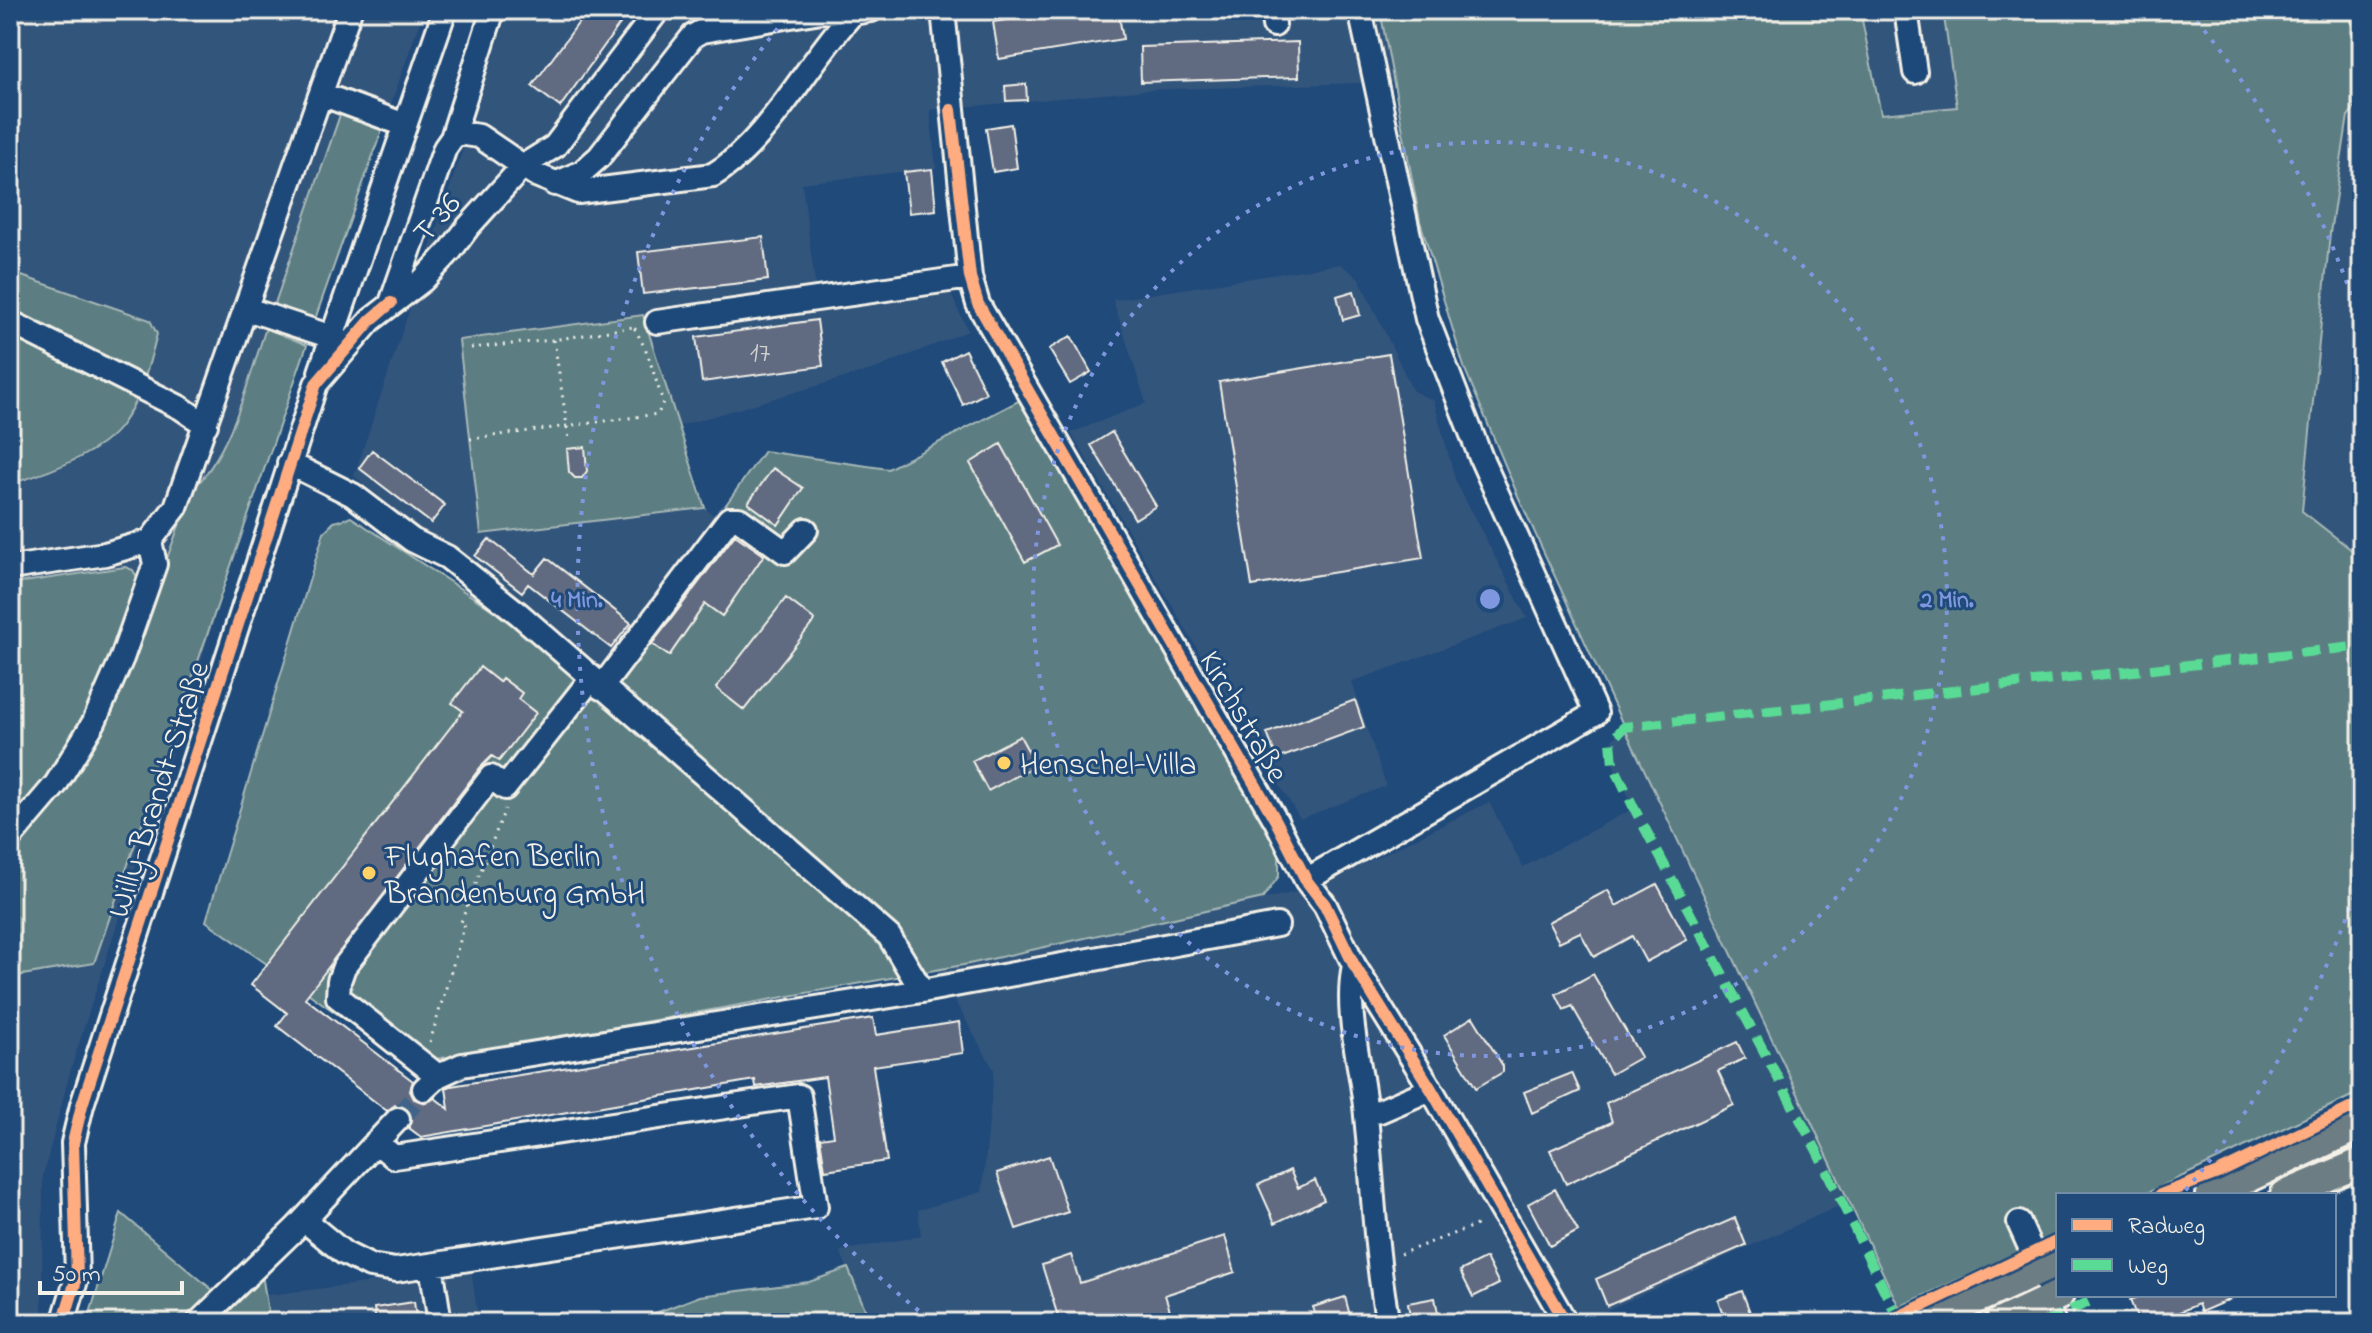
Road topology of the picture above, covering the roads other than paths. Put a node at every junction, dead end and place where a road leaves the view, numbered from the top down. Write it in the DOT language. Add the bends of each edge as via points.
graph roads {
  1 [pos="350,10"];
  2 [pos="445,10"];
  3 [pos="493,10"];
  4 [pos="658,10"];
  5 [pos="943,10"];
  6 [pos="1360,10"];
  7 [pos="1906,10"];
  8 [pos="862,11"];
  9 [pos="1915,72"];
  10 [pos="321,94"];
  11 [pos="405,125"];
  12 [pos="452,138"];
  13 [pos="523,166"];
  14 [pos="555,184"];
  15 [pos="970,277"];
  16 [pos="391,303"];
  17 [pos="247,309"];
  18 [pos="10,322"];
  19 [pos="657,322"];
  20 [pos="332,337"];
  21 [pos="316,384"];
  22 [pos="206,425"];
  23 [pos="289,463"];
  24 [pos="806,530"];
  25 [pos="150,541"];
  26 [pos="10,568"];
  27 [pos="596,684"];
  28 [pos="10,838"];
  29 [pos="1306,880"];
  30 [pos="1277,925"];
  31 [pos="1354,965"];
  32 [pos="922,991"];
  33 [pos="1431,1089"];
  34 [pos="1366,1113"];
  35 [pos="398,1119"];
  36 [pos="2362,1124"];
  37 [pos="376,1142"];
  38 [pos="2362,1162"];
  39 [pos="2215,1193"];
  40 [pos="2290,1193"];
  41 [pos="304,1220"];
  42 [pos="2019,1223"];
  43 [pos="431,1265"];
  44 [pos="2049,1266"];
  45 [pos="2053,1304"];
  46 [pos="63,1323"];
  47 [pos="198,1323"];
  48 [pos="440,1323"];
  49 [pos="1388,1323"];
  50 [pos="1566,1323"];
  51 [pos="1923,1323"];
  52 [pos="1999,1323"];
  1 -- 10 [label="street"];
  2 -- 11 [label="street"];
  3 -- 12 [label="street"];
  4 -- 13 [label="street, T 36" via="555,146"];
  5 -- 15 [label="street, Kirchstraße"];
  6 -- 29 [label="street" via="1427,319 1481,458 1596,713"];
  7 -- 9 [label="street"];
  8 -- 14 [label="street" via="821,11 693,36 599,157"];
  8 -- 14 [label="street" via="730,164 713,175 578,192"];
  10 -- 11 [label="street"];
  10 -- 17 [label="street"];
  11 -- 20 [label="street"];
  12 -- 13 [label="street" via="459,133 479,136"];
  12 -- 16 [label="street"];
  13 -- 14 [label="street"];
  13 -- 16 [label="street, T 36" via="423,280"];
  15 -- 19 [label="street"];
  15 -- 29 [label="street, Kirchstraße" via="978,304"];
  16 -- 21 [label="street, Willy-Brandt-Straße"];
  17 -- 20 [label="street"];
  17 -- 22 [label="street"];
  18 -- 22 [label="street"];
  20 -- 21 [label="street"];
  21 -- 23 [label="street, Willy-Brandt-Straße"];
  22 -- 25 [label="street" via="176,507"];
  23 -- 27 [label="street" via="353,495 412,540 447,557"];
  23 -- 46 [label="street, Willy-Brandt-Straße" via="82,1105 73,1143 77,1277"];
  24 -- 27 [label="street" via="785,552 739,519 729,519"];
  25 -- 26 [label="street" via="105,554"];
  25 -- 28 [label="street" via="155,564 94,722 56,784"];
  27 -- 32 [label="street" via="889,936"];
  27 -- 32 [label="street" via="505,788 491,777 344,967 338,997 429,1077 462,1065"];
  29 -- 31 [label="street, Kirchstraße" via="1325,905"];
  30 -- 32 [label="street"];
  31 -- 33 [label="street, Kirchstraße"];
  31 -- 34 [label="street" via="1349,992"];
  33 -- 34 [label="street"];
  33 -- 50 [label="street, Kirchstraße"];
  34 -- 49 [label="street" via="1379,1278"];
  35 -- 37 [label="street"];
  36 -- 39 [label="main road"];
  37 -- 41 [label="street"];
  37 -- 43 [label="street" via="394,1157 799,1096 816,1207"];
  38 -- 40 [label="main road"];
  41 -- 43 [label="street" via="344,1253 370,1266 396,1270"];
  41 -- 47 [label="street"];
  42 -- 44 [label="street"];
  43 -- 48 [label="street"];
  44 -- 45 [label="street"];
  44 -- 51 [label="main road"];
  45 -- 52 [label="main road"];
}
